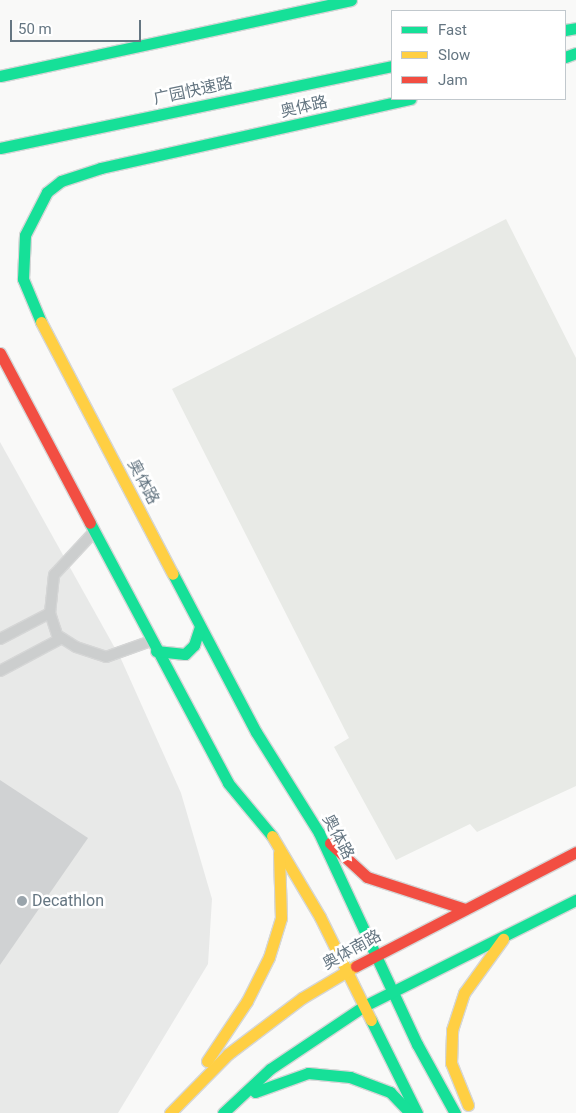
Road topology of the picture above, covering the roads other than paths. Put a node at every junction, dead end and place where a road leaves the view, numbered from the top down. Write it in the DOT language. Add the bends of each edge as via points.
graph roads {
  1 [pos="351,0"];
  2 [pos="391,66"];
  3 [pos="0,76"];
  4 [pos="406,100"];
  5 [pos="0,148"];
  6 [pos="0,353"];
  7 [pos="94,532"];
  8 [pos="50,613"];
  9 [pos="200,627"];
  10 [pos="62,638"];
  11 [pos="0,639"];
  12 [pos="154,646"];
  13 [pos="0,671"];
  14 [pos="319,833"];
  15 [pos="278,844"];
  16 [pos="576,852"];
  17 [pos="535,874"];
  18 [pos="529,888"];
  19 [pos="576,900"];
  20 [pos="532,904"];
  21 [pos="465,908"];
  22 [pos="548,913"];
  23 [pos="507,934"];
  24 [pos="376,954"];
  25 [pos="346,970"];
  26 [pos="393,990"];
  27 [pos="364,1006"];
  28 [pos="182,1098"];
  29 [pos="235,1099"];
  30 [pos="170,1113"];
  31 [pos="223,1113"];
  32 [pos="410,1113"];
  33 [pos="417,1113"];
  34 [pos="455,1113"];
  35 [pos="472,1113"];
  1 -- 3 [label="main road"];
  2 -- 5 [label="main road, 广园快速路"];
  4 -- 9 [label="main road, 奥体路" via="101,168 61,181 47,192 31,217 23,254 23,278 31,304"];
  6 -- 7 [label="main road"];
  7 -- 8 [label="lane" via="54,575"];
  7 -- 12 [label="main road"];
  8 -- 10 [label="lane" via="57,635"];
  8 -- 11 [label="lane"];
  9 -- 12 [label="main road" via="194,645 184,654"];
  9 -- 14 [label="main road, 奥体路" via="256,732"];
  10 -- 12 [label="lane" via="76,648 106,657"];
  10 -- 13 [label="lane"];
  12 -- 15 [label="main road" via="228,783"];
  14 -- 21 [label="main road" via="367,877 384,885"];
  14 -- 24 [label="main road, 奥体路"];
  15 -- 25 [label="main road"];
  15 -- 28 [label="main road" via="281,918 269,957 247,1001"];
  16 -- 17 [label="main road, 奥体南路"];
  17 -- 18 [label="main road"];
  17 -- 21 [label="main road, 奥体南路"];
  19 -- 22 [label="main road"];
  20 -- 22 [label="main road"];
  21 -- 24 [label="main road, 奥体南路"];
  22 -- 23 [label="main road"];
  23 -- 26 [label="main road"];
  23 -- 35 [label="main road" via="464,993 452,1030 451,1063"];
  24 -- 25 [label="main road, 奥体南路"];
  24 -- 26 [label="main road, 奥体路"];
  25 -- 27 [label="main road"];
  25 -- 28 [label="main road, 奥体南路" via="302,998 228,1054"];
  26 -- 27 [label="main road"];
  26 -- 34 [label="main road, 奥体路"];
  27 -- 29 [label="main road" via="294,1051"];
  27 -- 33 [label="main road"];
  28 -- 30 [label="main road, 奥体南路"];
  29 -- 31 [label="main road"];
  29 -- 32 [label="main road" via="308,1073 331,1074 350,1077 390,1092"];
}
